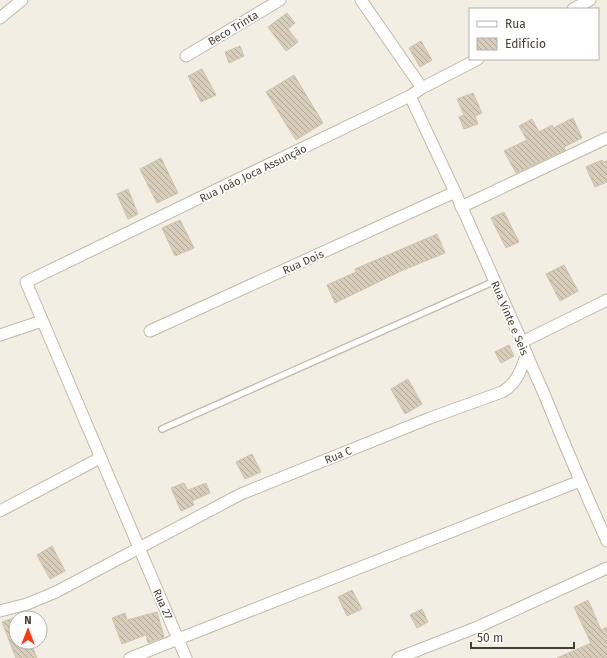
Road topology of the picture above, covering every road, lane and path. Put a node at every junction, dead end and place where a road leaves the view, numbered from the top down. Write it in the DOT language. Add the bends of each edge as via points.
graph roads {
  1 [pos="22,0"];
  2 [pos="280,0"];
  3 [pos="361,0"];
  4 [pos="590,0"];
  5 [pos="575,8"];
  6 [pos="0,18"];
  7 [pos="186,56"];
  8 [pos="476,60"];
  9 [pos="422,88"];
  10 [pos="410,96"];
  11 [pos="607,138"];
  12 [pos="456,192"];
  13 [pos="461,207"];
  14 [pos="495,281"];
  15 [pos="26,282"];
  16 [pos="607,300"];
  17 [pos="42,321"];
  18 [pos="150,331"];
  19 [pos="0,335"];
  20 [pos="522,342"];
  21 [pos="526,356"];
  22 [pos="162,429"];
  23 [pos="100,458"];
  24 [pos="580,481"];
  25 [pos="0,511"];
  26 [pos="607,541"];
  27 [pos="139,550"];
  28 [pos="607,568"];
  29 [pos="0,611"];
  30 [pos="177,640"];
  31 [pos="130,658"];
  32 [pos="186,658"];
  33 [pos="398,658"];
  1 -- 6 [label="street"];
  2 -- 7 [label="street, Beco Trinta"];
  3 -- 9 [label="street"];
  4 -- 5 [label="street"];
  8 -- 9 [label="street, Rua João Joca Assunção"];
  9 -- 10 [label="street, Rua João Joca Assunção"];
  10 -- 12 [label="street, Rua Vinte e Seis"];
  10 -- 15 [label="street, Rua João Joca Assunção"];
  11 -- 13 [label="street"];
  12 -- 13 [label="street, Rua Vinte e Seis"];
  12 -- 18 [label="street, Rua Dois"];
  13 -- 14 [label="street, Rua Vinte e Seis"];
  14 -- 20 [label="street, Rua Vinte e Seis"];
  14 -- 22 [label="lane"];
  15 -- 17 [label="street, Rua 27"];
  16 -- 20 [label="street"];
  17 -- 19 [label="street"];
  17 -- 23 [label="street, Rua 27"];
  20 -- 21 [label="street, Rua Vinte e Seis"];
  21 -- 24 [label="street, Rua Vinte e Seis"];
  21 -- 27 [label="street, Rua C" via="516,381 508,389 241,494"];
  23 -- 25 [label="street"];
  23 -- 27 [label="street, Rua 27"];
  24 -- 26 [label="street, Rua Vinte e Seis"];
  24 -- 30 [label="street"];
  27 -- 29 [label="street, Rua C" via="56,592 27,604"];
  27 -- 30 [label="street, Rua 27" via="176,632"];
  28 -- 33 [label="street" via="480,626"];
  30 -- 31 [label="street"];
  30 -- 32 [label="street, Rua 27"];
}
